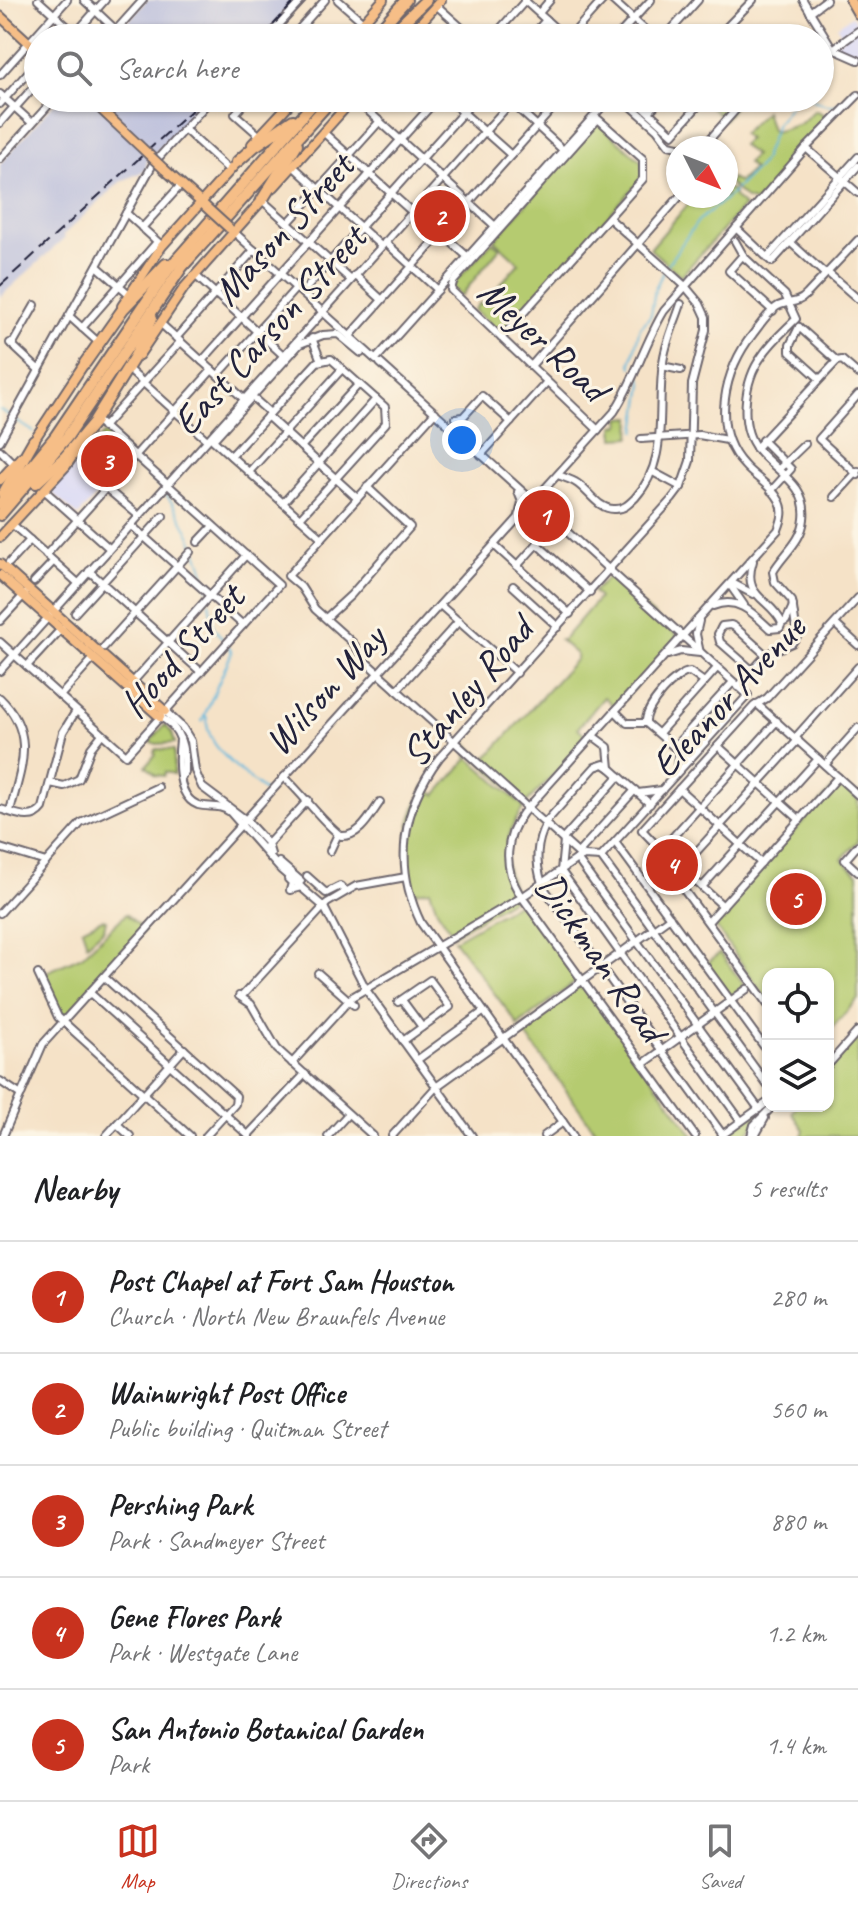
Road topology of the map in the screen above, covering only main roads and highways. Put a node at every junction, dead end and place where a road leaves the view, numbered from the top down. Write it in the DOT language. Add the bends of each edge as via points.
graph roads {
  1 [pos="383,0"];
  2 [pos="406,0"];
  3 [pos="850,0"];
  4 [pos="431,1"];
  5 [pos="858,14"];
  6 [pos="1,18"];
  7 [pos="361,24"];
  8 [pos="385,24"];
  9 [pos="404,24"];
  10 [pos="416,24"];
  11 [pos="24,38"];
  12 [pos="104,112"];
  13 [pos="279,112"];
  14 [pos="301,112"];
  15 [pos="304,112"];
  16 [pos="321,112"];
  17 [pos="322,112"];
  18 [pos="341,112"];
  19 [pos="233,166"];
  20 [pos="262,200"];
  21 [pos="204,204"];
  22 [pos="209,220"];
  23 [pos="232,230"];
  24 [pos="210,234"];
  25 [pos="85,363"];
  26 [pos="89,396"];
  27 [pos="75,416"];
  28 [pos="100,423"];
  29 [pos="34,440"];
  30 [pos="0,480"];
  31 [pos="0,497"];
  32 [pos="0,504"];
  33 [pos="0,516"];
  34 [pos="0,536"];
  35 [pos="4,564"];
  36 [pos="0,575"];
  37 [pos="51,613"];
  38 [pos="99,652"];
  39 [pos="163,714"];
  1 -- 7 [label="main road"];
  2 -- 8 [label="highway"];
  3 -- 5 [label="main road"];
  4 -- 9 [label="highway"];
  4 -- 10 [label="main road"];
  6 -- 11 [label="main road"];
  12 -- 21 [label="main road, bridge"];
  13 -- 19 [label="main road"];
  14 -- 19 [label="highway"];
  15 -- 22 [label="highway"];
  16 -- 24 [label="highway"];
  17 -- 20 [label="highway"];
  18 -- 20 [label="main road"];
  19 -- 21 [label="main road"];
  20 -- 23 [label="main road"];
  21 -- 23 [label="main road, bridge"];
  21 -- 25 [label="main road" via="160,244"];
  22 -- 25 [label="highway" via="123,309"];
  22 -- 26 [label="highway" via="158,283"];
  23 -- 28 [label="main road" via="160,323 106,404"];
  24 -- 26 [label="highway"];
  24 -- 28 [label="highway" via="163,299"];
  25 -- 29 [label="main road"];
  26 -- 27 [label="highway"];
  27 -- 32 [label="highway"];
  27 -- 33 [label="highway" via="46,463"];
  28 -- 33 [label="highway"];
  28 -- 34 [label="main road"];
  29 -- 30 [label="main road"];
  29 -- 31 [label="highway"];
  35 -- 37 [label="main road"];
  36 -- 37 [label="main road"];
  37 -- 38 [label="main road"];
  37 -- 38 [label="main road" via="62,628"];
  38 -- 39 [label="main road"];
}
